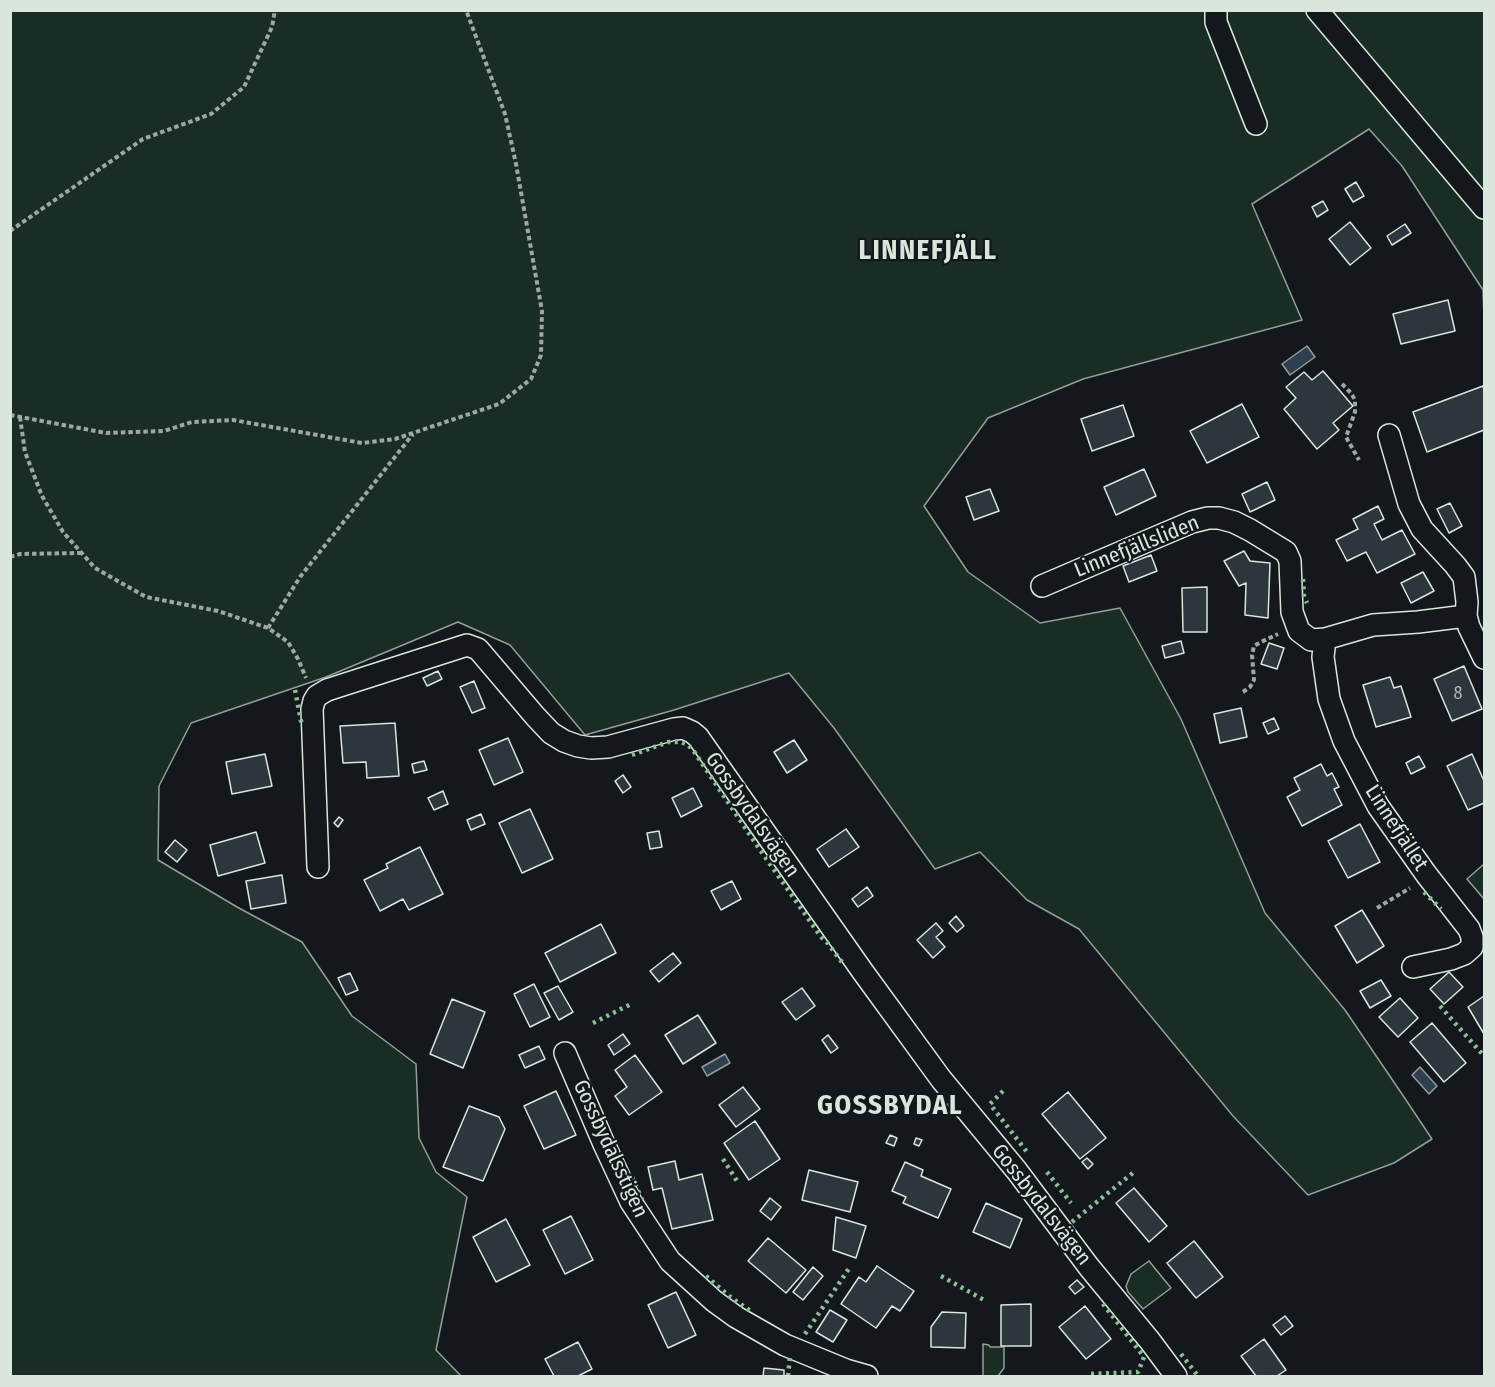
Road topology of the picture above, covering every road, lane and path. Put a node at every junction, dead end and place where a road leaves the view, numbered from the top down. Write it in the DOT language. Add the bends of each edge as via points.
graph roads {
  1 [pos="275,10"];
  2 [pos="466,10"];
  3 [pos="1216,10"];
  4 [pos="1317,10"];
  5 [pos="1256,124"];
  6 [pos="1485,208"];
  7 [pos="10,231"];
  8 [pos="1342,384"];
  9 [pos="10,415"];
  10 [pos="20,417"];
  11 [pos="414,433"];
  12 [pos="1389,435"];
  13 [pos="1359,460"];
  14 [pos="81,553"];
  15 [pos="10,557"];
  16 [pos="1042,586"];
  17 [pos="1466,616"];
  18 [pos="1298,626"];
  19 [pos="268,628"];
  20 [pos="1324,639"];
  21 [pos="1485,658"];
  22 [pos="1243,692"];
  23 [pos="317,696"];
  24 [pos="318,867"];
  25 [pos="1426,874"];
  26 [pos="1377,908"];
  27 [pos="1413,967"];
  28 [pos="565,1053"];
  29 [pos="867,1377"];
  30 [pos="1176,1377"];
  1 -- 7 [label="path" via="272,27 244,87 211,114 143,139"];
  2 -- 11 [label="path" via="505,114 516,164 542,311 541,355 531,379 499,404"];
  3 -- 5 [label="street" via="1216,22"];
  4 -- 6 [label="street"];
  8 -- 13 [label="path" via="1355,400 1346,437"];
  9 -- 10 [label="path"];
  10 -- 11 [label="path" via="106,433 164,431 192,422 233,420 362,443"];
  10 -- 14 [label="path" via="25,452 42,496"];
  11 -- 19 [label="path" via="300,577"];
  12 -- 17 [label="street" via="1408,504 1422,529 1464,577"];
  14 -- 15 [label="path"];
  14 -- 19 [label="path" via="95,568 146,597 218,611"];
  16 -- 18 [label="street, Linnefjällsliden" via="1192,522 1219,518 1250,530 1286,552 1290,561 1292,612"];
  17 -- 20 [label="street" via="1373,625"];
  17 -- 21 [label="street"];
  18 -- 20 [label="street" via="1311,640"];
  18 -- 22 [label="path" via="1254,646 1254,680"];
  19 -- 23 [label="path" via="288,642"];
  20 -- 25 [label="street, Linnefjället" via="1330,702 1344,741 1378,806"];
  23 -- 24 [label="street" via="312,709"];
  23 -- 30 [label="street, Gossbydalsvägen" via="467,645 478,649 535,716 564,741 591,748 608,747 674,729 692,732 941,1079"];
  25 -- 26 [label="path"];
  25 -- 27 [label="street, Linnefjället" via="1469,929 1472,947 1450,959"];
  28 -- 29 [label="street, Gossbydalsstigen" via="631,1202 670,1261 736,1317 785,1345"];
}
